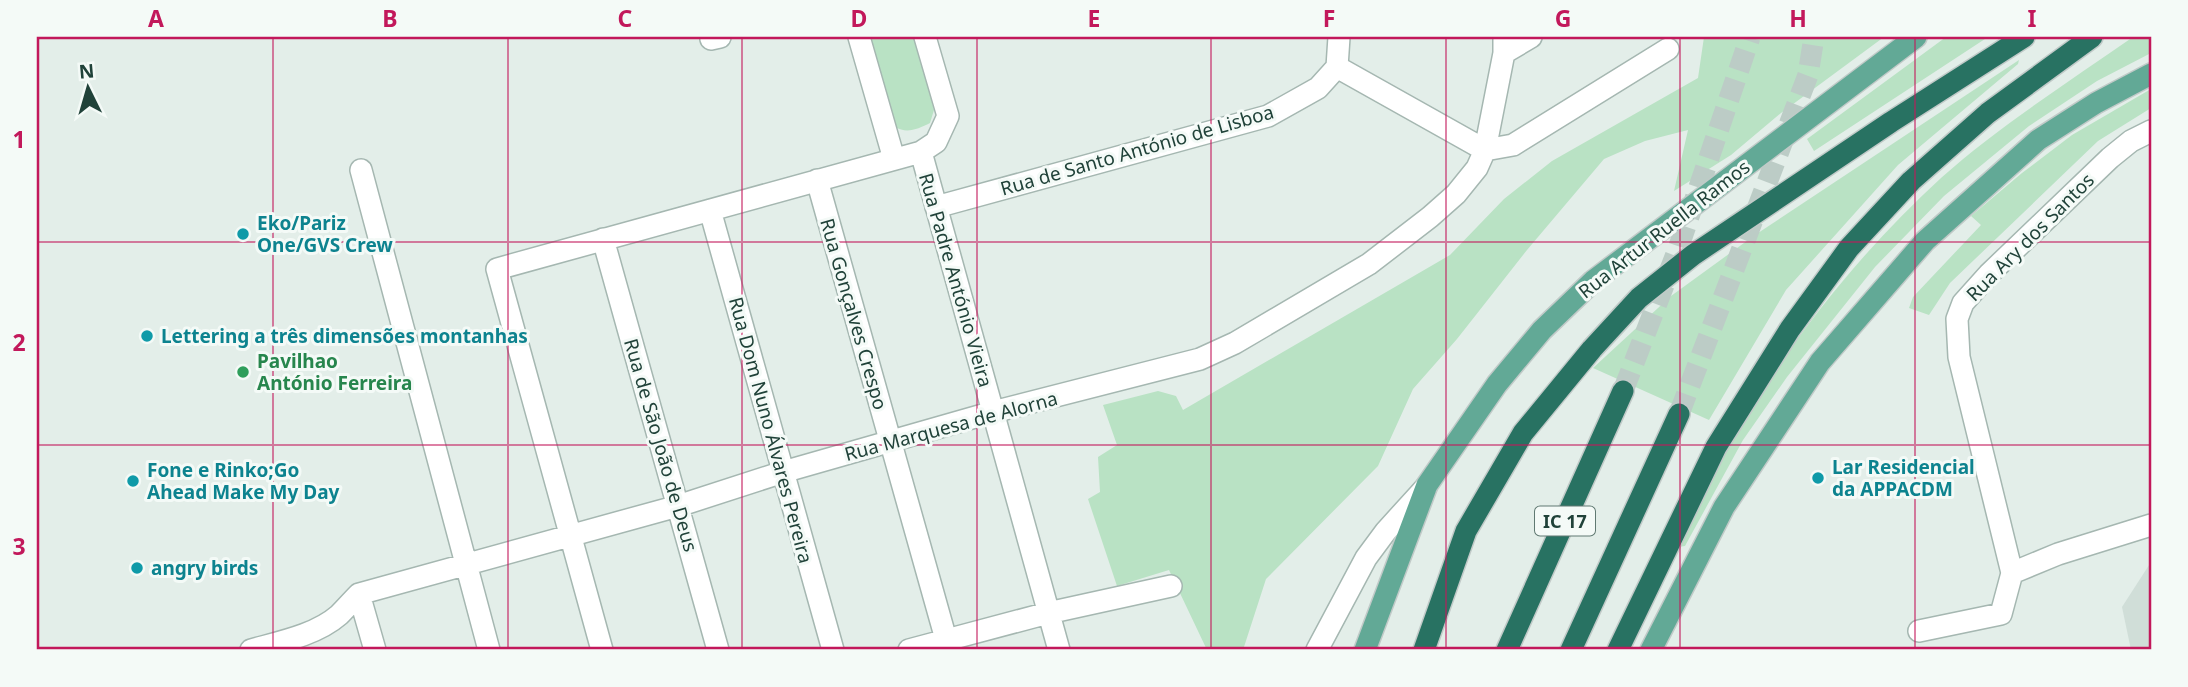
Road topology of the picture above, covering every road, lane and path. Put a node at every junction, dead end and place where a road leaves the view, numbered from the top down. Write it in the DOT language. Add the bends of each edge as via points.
graph roads {
  1 [pos="859,37"];
  2 [pos="925,37"];
  3 [pos="1339,37"];
  4 [pos="1531,37"];
  5 [pos="1916,37"];
  6 [pos="2024,37"];
  7 [pos="2092,37"];
  8 [pos="1504,45"];
  9 [pos="1668,49"];
  10 [pos="1337,67"];
  11 [pos="2151,74"];
  12 [pos="2151,131"];
  13 [pos="928,147"];
  14 [pos="1485,150"];
  15 [pos="894,159"];
  16 [pos="361,170"];
  17 [pos="817,180"];
  18 [pos="936,207"];
  19 [pos="710,210"];
  20 [pos="603,239"];
  21 [pos="1623,391"];
  22 [pos="993,412"];
  23 [pos="1679,414"];
  24 [pos="890,443"];
  25 [pos="783,472"];
  26 [pos="1427,485"];
  27 [pos="678,506"];
  28 [pos="2151,525"];
  29 [pos="572,535"];
  30 [pos="466,565"];
  31 [pos="2012,573"];
  32 [pos="1171,586"];
  33 [pos="359,594"];
  34 [pos="1048,613"];
  35 [pos="1919,631"];
  36 [pos="291,645"];
  37 [pos="947,645"];
  38 [pos="251,650"];
  39 [pos="375,650"];
  40 [pos="489,650"];
  41 [pos="602,650"];
  42 [pos="718,650"];
  43 [pos="833,650"];
  44 [pos="909,650"];
  45 [pos="1059,650"];
  46 [pos="1317,650"];
  47 [pos="1365,650"];
  48 [pos="1424,650"];
  49 [pos="1507,650"];
  50 [pos="1571,650"];
  51 [pos="1618,650"];
  52 [pos="1651,650"];
  1 -- 15 [label="street"];
  2 -- 13 [label="street" via="948,116"];
  3 -- 10 [label="street"];
  4 -- 8 [label="street"];
  5 -- 26 [label="main road, Rua Artur Ruella Ramos" via="1593,281 1542,330 1497,384"];
  6 -- 48 [label="highway" via="1693,255 1640,298 1523,433 1466,531"];
  7 -- 51 [label="highway" via="1978,122 1911,181 1849,248 1790,329 1716,447"];
  8 -- 14 [label="street, Rua Marquesa de Alorna"];
  9 -- 14 [label="street" via="1513,145"];
  10 -- 14 [label="street"];
  10 -- 18 [label="street, Rua de Santo António de Lisboa" via="1318,88 1268,116"];
  11 -- 52 [label="main road" via="2038,140 1925,241 1820,362 1724,507"];
  12 -- 31 [label="street, Rua Ary dos Santos" via="2110,158 1989,274 1959,311 1959,357"];
  13 -- 15 [label="street"];
  13 -- 18 [label="street, Rua Padre António Vieira"];
  14 -- 22 [label="street, Rua Marquesa de Alorna" via="1477,168 1430,217 1369,264 1263,328 1200,359"];
  15 -- 17 [label="street"];
  16 -- 30 [label="street"];
  17 -- 19 [label="street"];
  17 -- 24 [label="street, Rua Gonçalves Crespo"];
  18 -- 22 [label="street, Rua Padre António Vieira"];
  19 -- 20 [label="street"];
  19 -- 25 [label="street, Rua Dom Nuno Álvares Pereira"];
  20 -- 27 [label="street, Rua de São João de Deus"];
  20 -- 29 [label="street" via="498,269"];
  21 -- 49 [label="highway, IC 17"];
  22 -- 24 [label="street, Rua Marquesa de Alorna"];
  22 -- 34 [label="street, Rua Padre António Vieira"];
  23 -- 50 [label="highway, IC 17"];
  24 -- 25 [label="street, Rua Marquesa de Alorna"];
  24 -- 37 [label="street, Rua Gonçalves Crespo"];
  25 -- 27 [label="street, Rua Marquesa de Alorna"];
  25 -- 43 [label="street, Rua Dom Nuno Álvares Pereira"];
  26 -- 46 [label="street" via="1366,558"];
  26 -- 47 [label="main road, Rua Artur Ruella Ramos"];
  27 -- 29 [label="street, Rua Marquesa de Alorna"];
  27 -- 42 [label="street, Rua de São João de Deus"];
  28 -- 31 [label="street"];
  29 -- 30 [label="street, Rua Marquesa de Alorna"];
  29 -- 41 [label="street"];
  30 -- 33 [label="street, Rua Marquesa de Alorna"];
  30 -- 40 [label="street"];
  31 -- 35 [label="street" via="2000,614"];
  32 -- 34 [label="street"];
  33 -- 36 [label="street" via="338,616"];
  33 -- 39 [label="street"];
  34 -- 37 [label="street"];
  34 -- 45 [label="street, Rua Padre António Vieira"];
  36 -- 38 [label="street"];
  37 -- 44 [label="street"];
}
